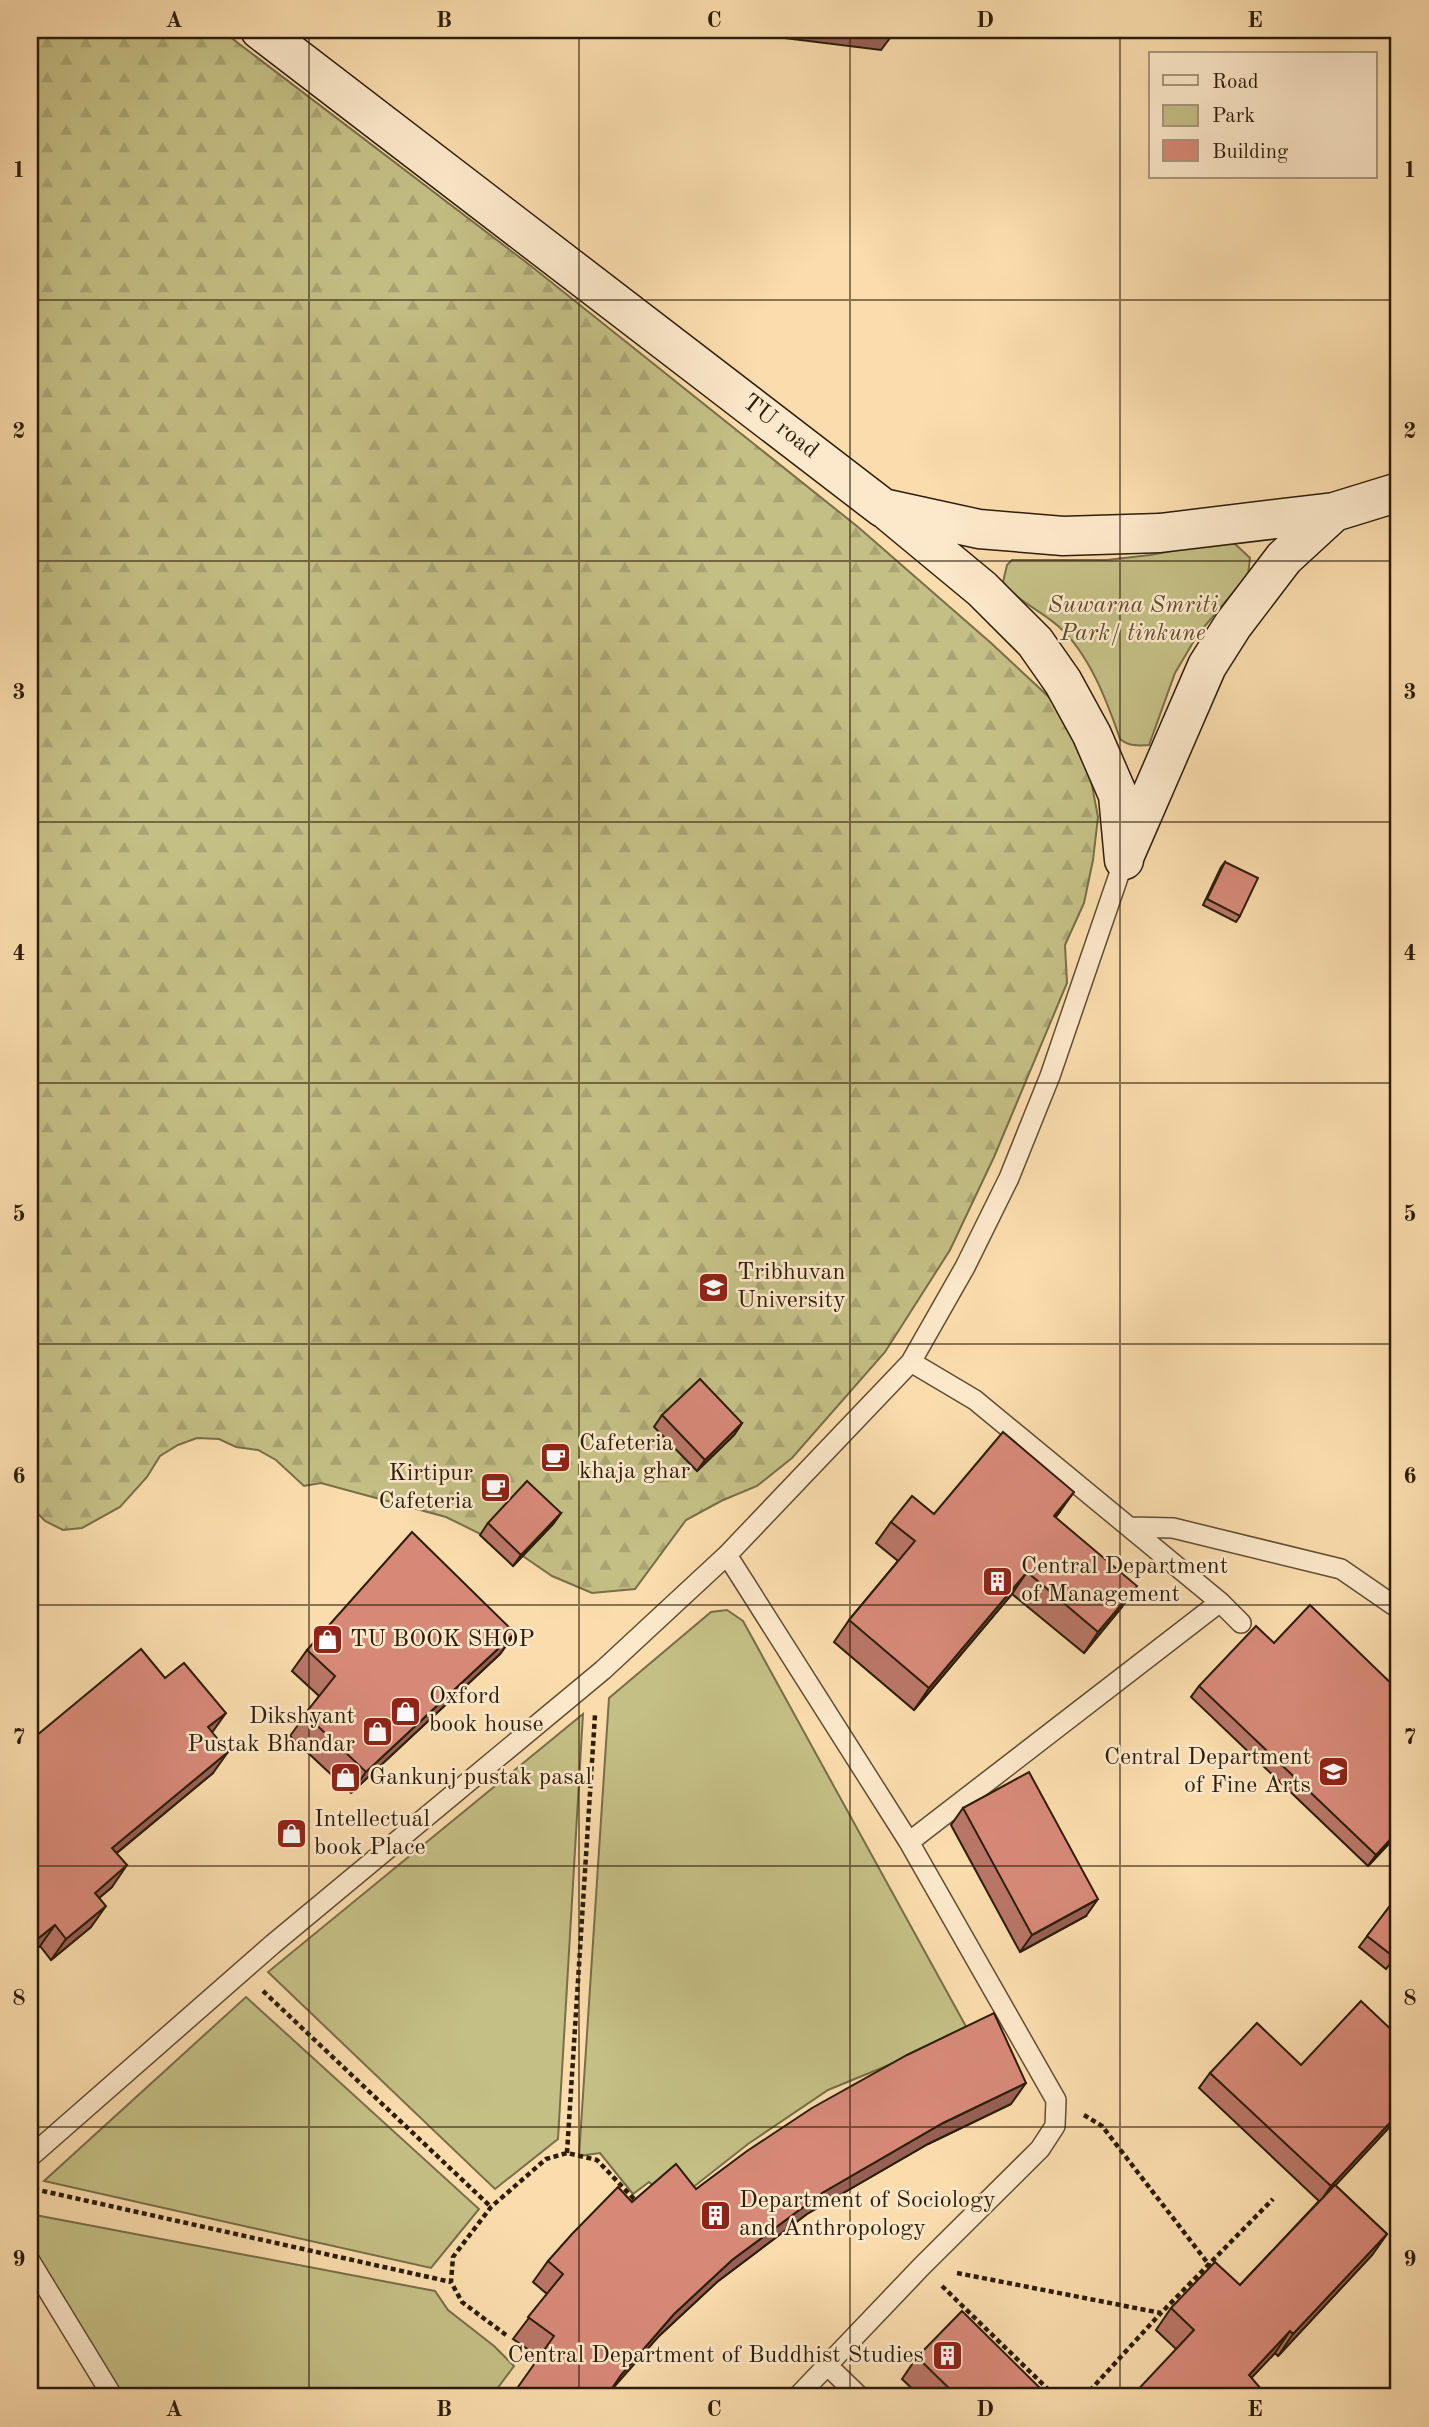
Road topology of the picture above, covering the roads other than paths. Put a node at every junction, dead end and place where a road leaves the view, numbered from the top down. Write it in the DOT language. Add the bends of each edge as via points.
graph roads {
  1 [pos="264,31"];
  2 [pos="1399,492"];
  3 [pos="883,508"];
  4 [pos="1334,512"];
  5 [pos="1124,860"];
  6 [pos="911,1362"];
  7 [pos="1130,1527"];
  8 [pos="727,1555"];
  9 [pos="1220,1602"];
  10 [pos="1399,1609"];
  11 [pos="1241,1623"];
  12 [pos="909,1842"];
  13 [pos="30,2157"];
  14 [pos="30,2261"];
  15 [pos="827,2365"];
  16 [pos="113,2397"];
  17 [pos="797,2397"];
  18 [pos="860,2397"];
  1 -- 3 [label="street, TU road"];
  2 -- 4 [label="street, TU road"];
  3 -- 4 [label="street, TU road" via="979,529 1063,536 1160,533"];
  3 -- 5 [label="street" via="982,589 1035,642 1063,682 1118,795"];
  4 -- 5 [label="street" via="1284,558 1207,666"];
  5 -- 6 [label="lane" via="1050,1076 1009,1178"];
  6 -- 7 [label="lane" via="975,1400"];
  6 -- 8 [label="lane"];
  7 -- 9 [label="lane"];
  7 -- 10 [label="lane" via="1173,1528 1340,1569"];
  8 -- 12 [label="lane"];
  8 -- 13 [label="lane" via="603,1670 273,1944"];
  9 -- 11 [label="lane"];
  9 -- 12 [label="lane"];
  12 -- 15 [label="lane" via="1056,2099 1055,2126 1040,2149"];
  14 -- 16 [label="lane"];
  15 -- 17 [label="lane"];
  15 -- 18 [label="lane"];
}
